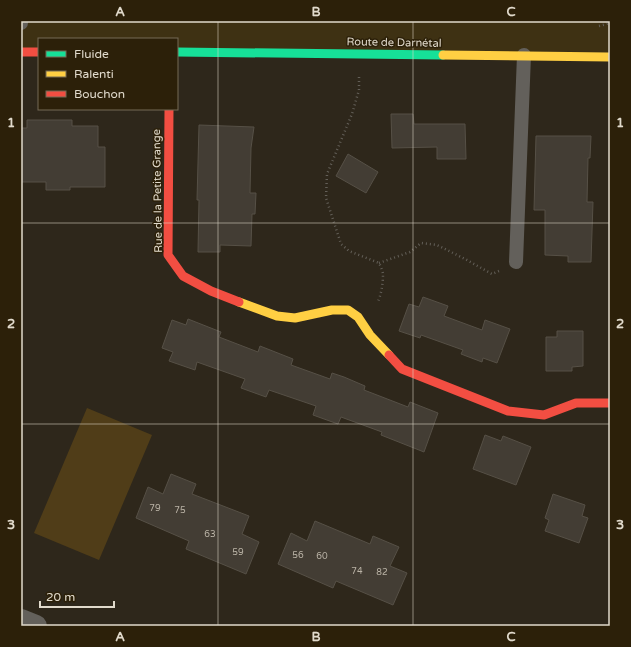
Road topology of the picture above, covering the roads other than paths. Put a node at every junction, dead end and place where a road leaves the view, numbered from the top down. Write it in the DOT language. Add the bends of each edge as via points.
graph roads {
  1 [pos="21,52"];
  2 [pos="38,52"];
  3 [pos="178,52"];
  4 [pos="524,55"];
  5 [pos="610,57"];
  6 [pos="169,110"];
  7 [pos="516,262"];
  8 [pos="610,403"];
  9 [pos="21,620"];
  10 [pos="36,626"];
  1 -- 2 [label="street"];
  3 -- 4 [label="street, Route de Darnétal"];
  4 -- 5 [label="street, Route de Darnétal"];
  4 -- 7 [label="lane"];
  6 -- 8 [label="street, Rue de la Petite Grange" via="168,255 183,276 211,291 277,316 295,318 332,310 348,310 358,317 402,369 508,411 544,415 576,403"];
  9 -- 10 [label="street"];
}
